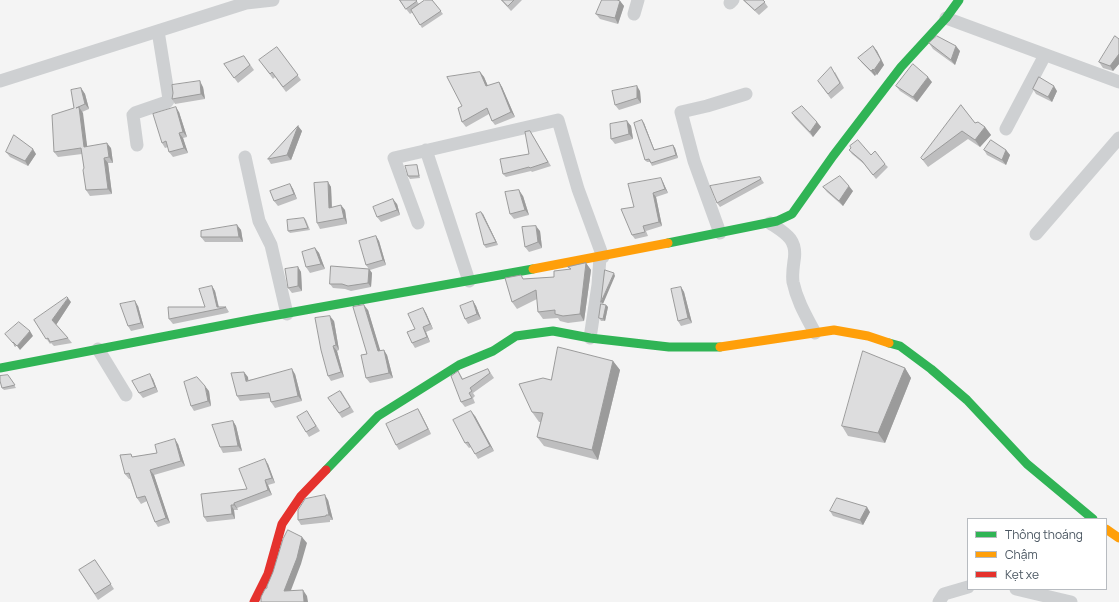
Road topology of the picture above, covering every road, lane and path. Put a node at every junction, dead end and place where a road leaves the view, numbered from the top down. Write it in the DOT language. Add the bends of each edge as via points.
graph roads {
  1 [pos="273,0"];
  2 [pos="638,0"];
  3 [pos="960,0"];
  4 [pos="634,14"];
  5 [pos="946,18"];
  6 [pos="158,31"];
  7 [pos="1045,55"];
  8 [pos="0,81"];
  9 [pos="1119,82"];
  10 [pos="746,94"];
  11 [pos="1006,129"];
  12 [pos="1119,138"];
  13 [pos="138,145"];
  14 [pos="426,150"];
  15 [pos="245,157"];
  16 [pos="792,214"];
  17 [pos="418,223"];
  18 [pos="770,223"];
  19 [pos="720,233"];
  20 [pos="1036,234"];
  21 [pos="793,242"];
  22 [pos="601,257"];
  23 [pos="469,281"];
  24 [pos="287,314"];
  25 [pos="815,333"];
  26 [pos="590,338"];
  27 [pos="98,349"];
  28 [pos="0,368"];
  29 [pos="126,395"];
  30 [pos="1093,518"];
  31 [pos="1107,530"];
  32 [pos="1119,538"];
  33 [pos="967,587"];
  34 [pos="1020,590"];
  35 [pos="254,602"];
  36 [pos="939,602"];
  37 [pos="1071,602"];
  1 -- 6 [label="street" via="246,3"];
  2 -- 4 [label="street"];
  3 -- 5 [label="street"];
  5 -- 7 [label="street"];
  5 -- 16 [label="street" via="902,67"];
  6 -- 8 [label="street"];
  6 -- 13 [label="street" via="169,99 133,115"];
  7 -- 9 [label="street"];
  7 -- 11 [label="street"];
  10 -- 19 [label="street" via="681,112 694,161"];
  12 -- 20 [label="street"];
  14 -- 17 [label="street" via="394,158"];
  14 -- 22 [label="street" via="558,120"];
  14 -- 23 [label="street"];
  15 -- 24 [label="street" via="259,221 271,245"];
  16 -- 18 [label="street"];
  16 -- 21 [label="street"];
  18 -- 19 [label="street"];
  18 -- 21 [label="street"];
  19 -- 22 [label="street"];
  21 -- 25 [label="street" via="793,280 797,297"];
  22 -- 23 [label="street"];
  22 -- 26 [label="street"];
  23 -- 24 [label="street"];
  24 -- 27 [label="street"];
  25 -- 26 [label="street" via="717,347 669,347"];
  25 -- 30 [label="street" via="834,330 868,336 900,346 967,400 1027,464"];
  26 -- 35 [label="street" via="553,331 516,336 493,351 459,365 378,416 301,496 282,524 268,574"];
  27 -- 28 [label="street"];
  27 -- 29 [label="street"];
  31 -- 32 [label="street"];
  33 -- 36 [label="street" via="944,594"];
  34 -- 37 [label="street"];
}
